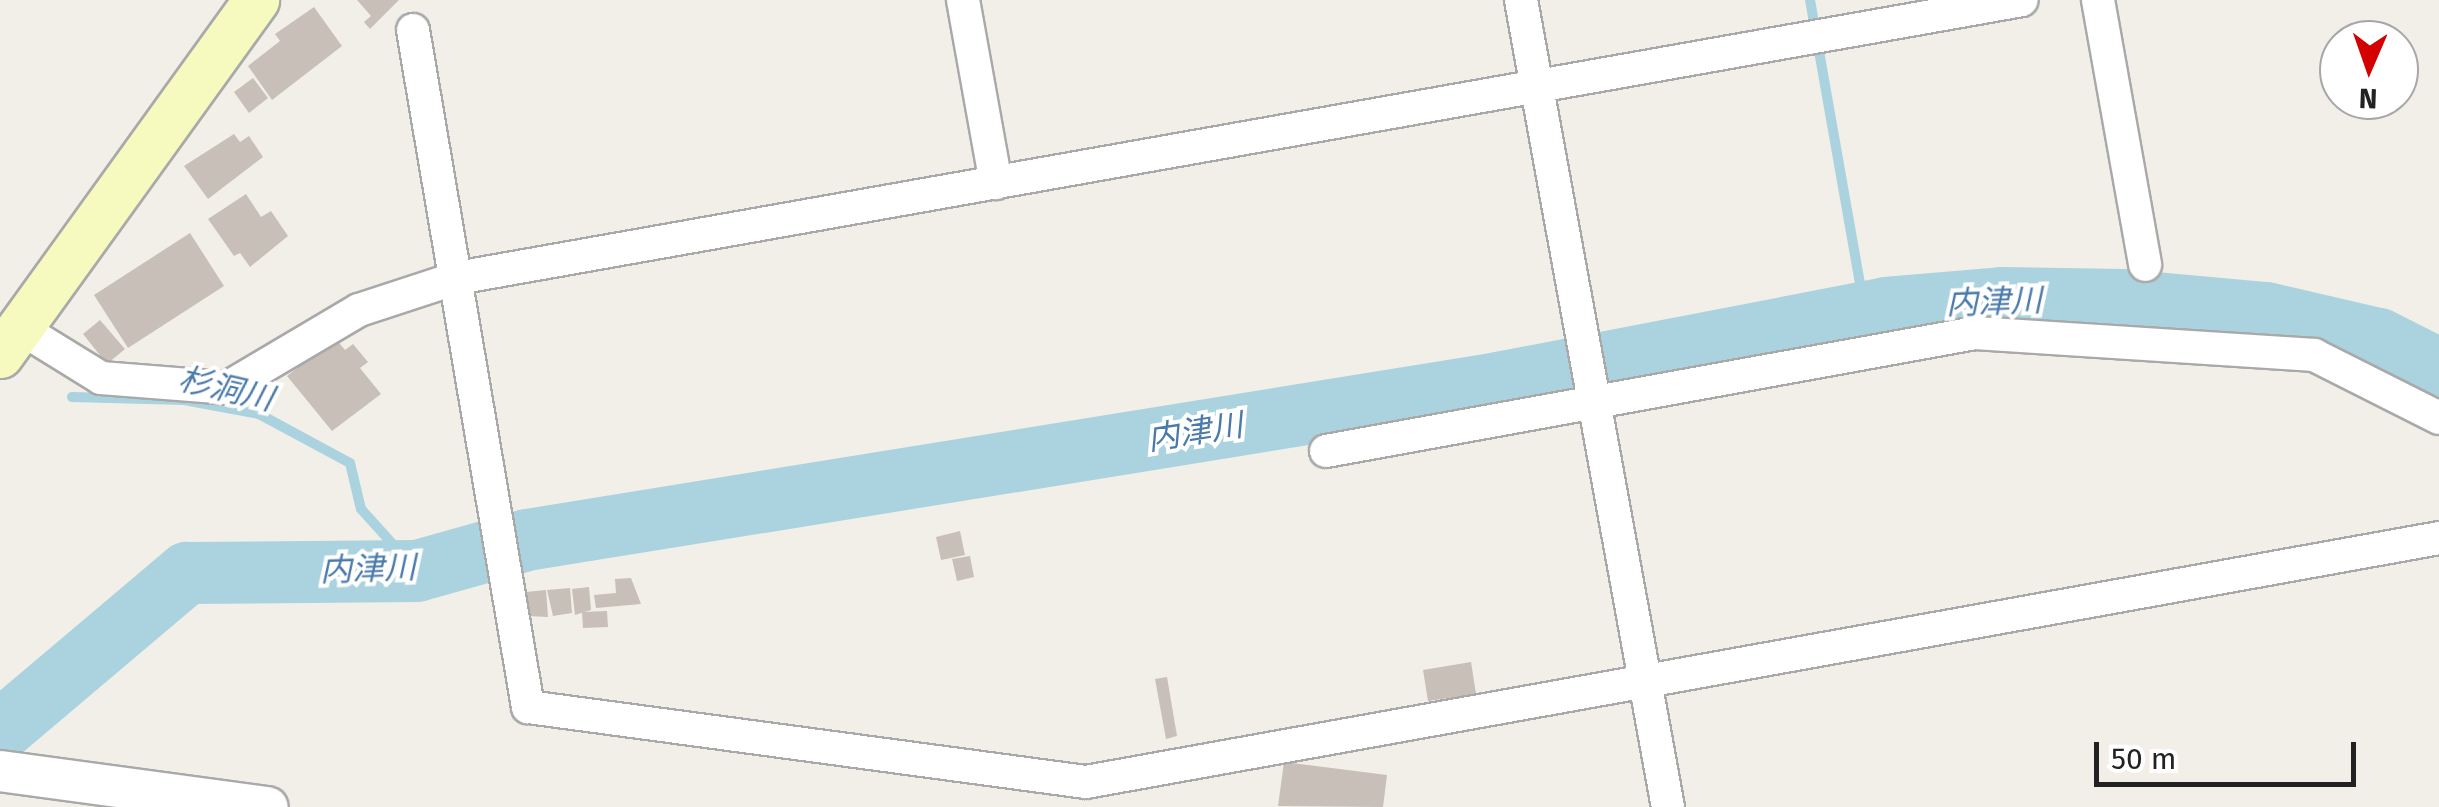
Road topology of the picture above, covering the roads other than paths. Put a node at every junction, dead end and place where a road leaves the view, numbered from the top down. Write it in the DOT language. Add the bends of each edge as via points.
graph roads {
  1 [pos="256,0"];
  2 [pos="963,0"];
  3 [pos="1521,0"];
  4 [pos="2022,0"];
  5 [pos="2098,0"];
  6 [pos="412,30"];
  7 [pos="1536,87"];
  8 [pos="996,183"];
  9 [pos="2145,265"];
  10 [pos="457,278"];
  11 [pos="10,342"];
  12 [pos="1598,406"];
  13 [pos="2439,418"];
  14 [pos="1326,451"];
  15 [pos="2439,538"];
  16 [pos="1644,677"];
  17 [pos="0,771"];
  18 [pos="268,807"];
  19 [pos="1668,807"];
  1 -- 11 [label="main road"];
  2 -- 8 [label="street"];
  3 -- 7 [label="street"];
  4 -- 7 [label="street"];
  5 -- 9 [label="street"];
  6 -- 10 [label="street"];
  7 -- 8 [label="street"];
  7 -- 12 [label="street"];
  8 -- 10 [label="street"];
  10 -- 11 [label="street" via="359,310 227,388 101,378"];
  10 -- 16 [label="street" via="528,707 1086,782"];
  12 -- 13 [label="street" via="1975,334 2314,355"];
  12 -- 14 [label="street"];
  12 -- 16 [label="street"];
  15 -- 16 [label="street"];
  16 -- 19 [label="street"];
  17 -- 18 [label="street"];
}
